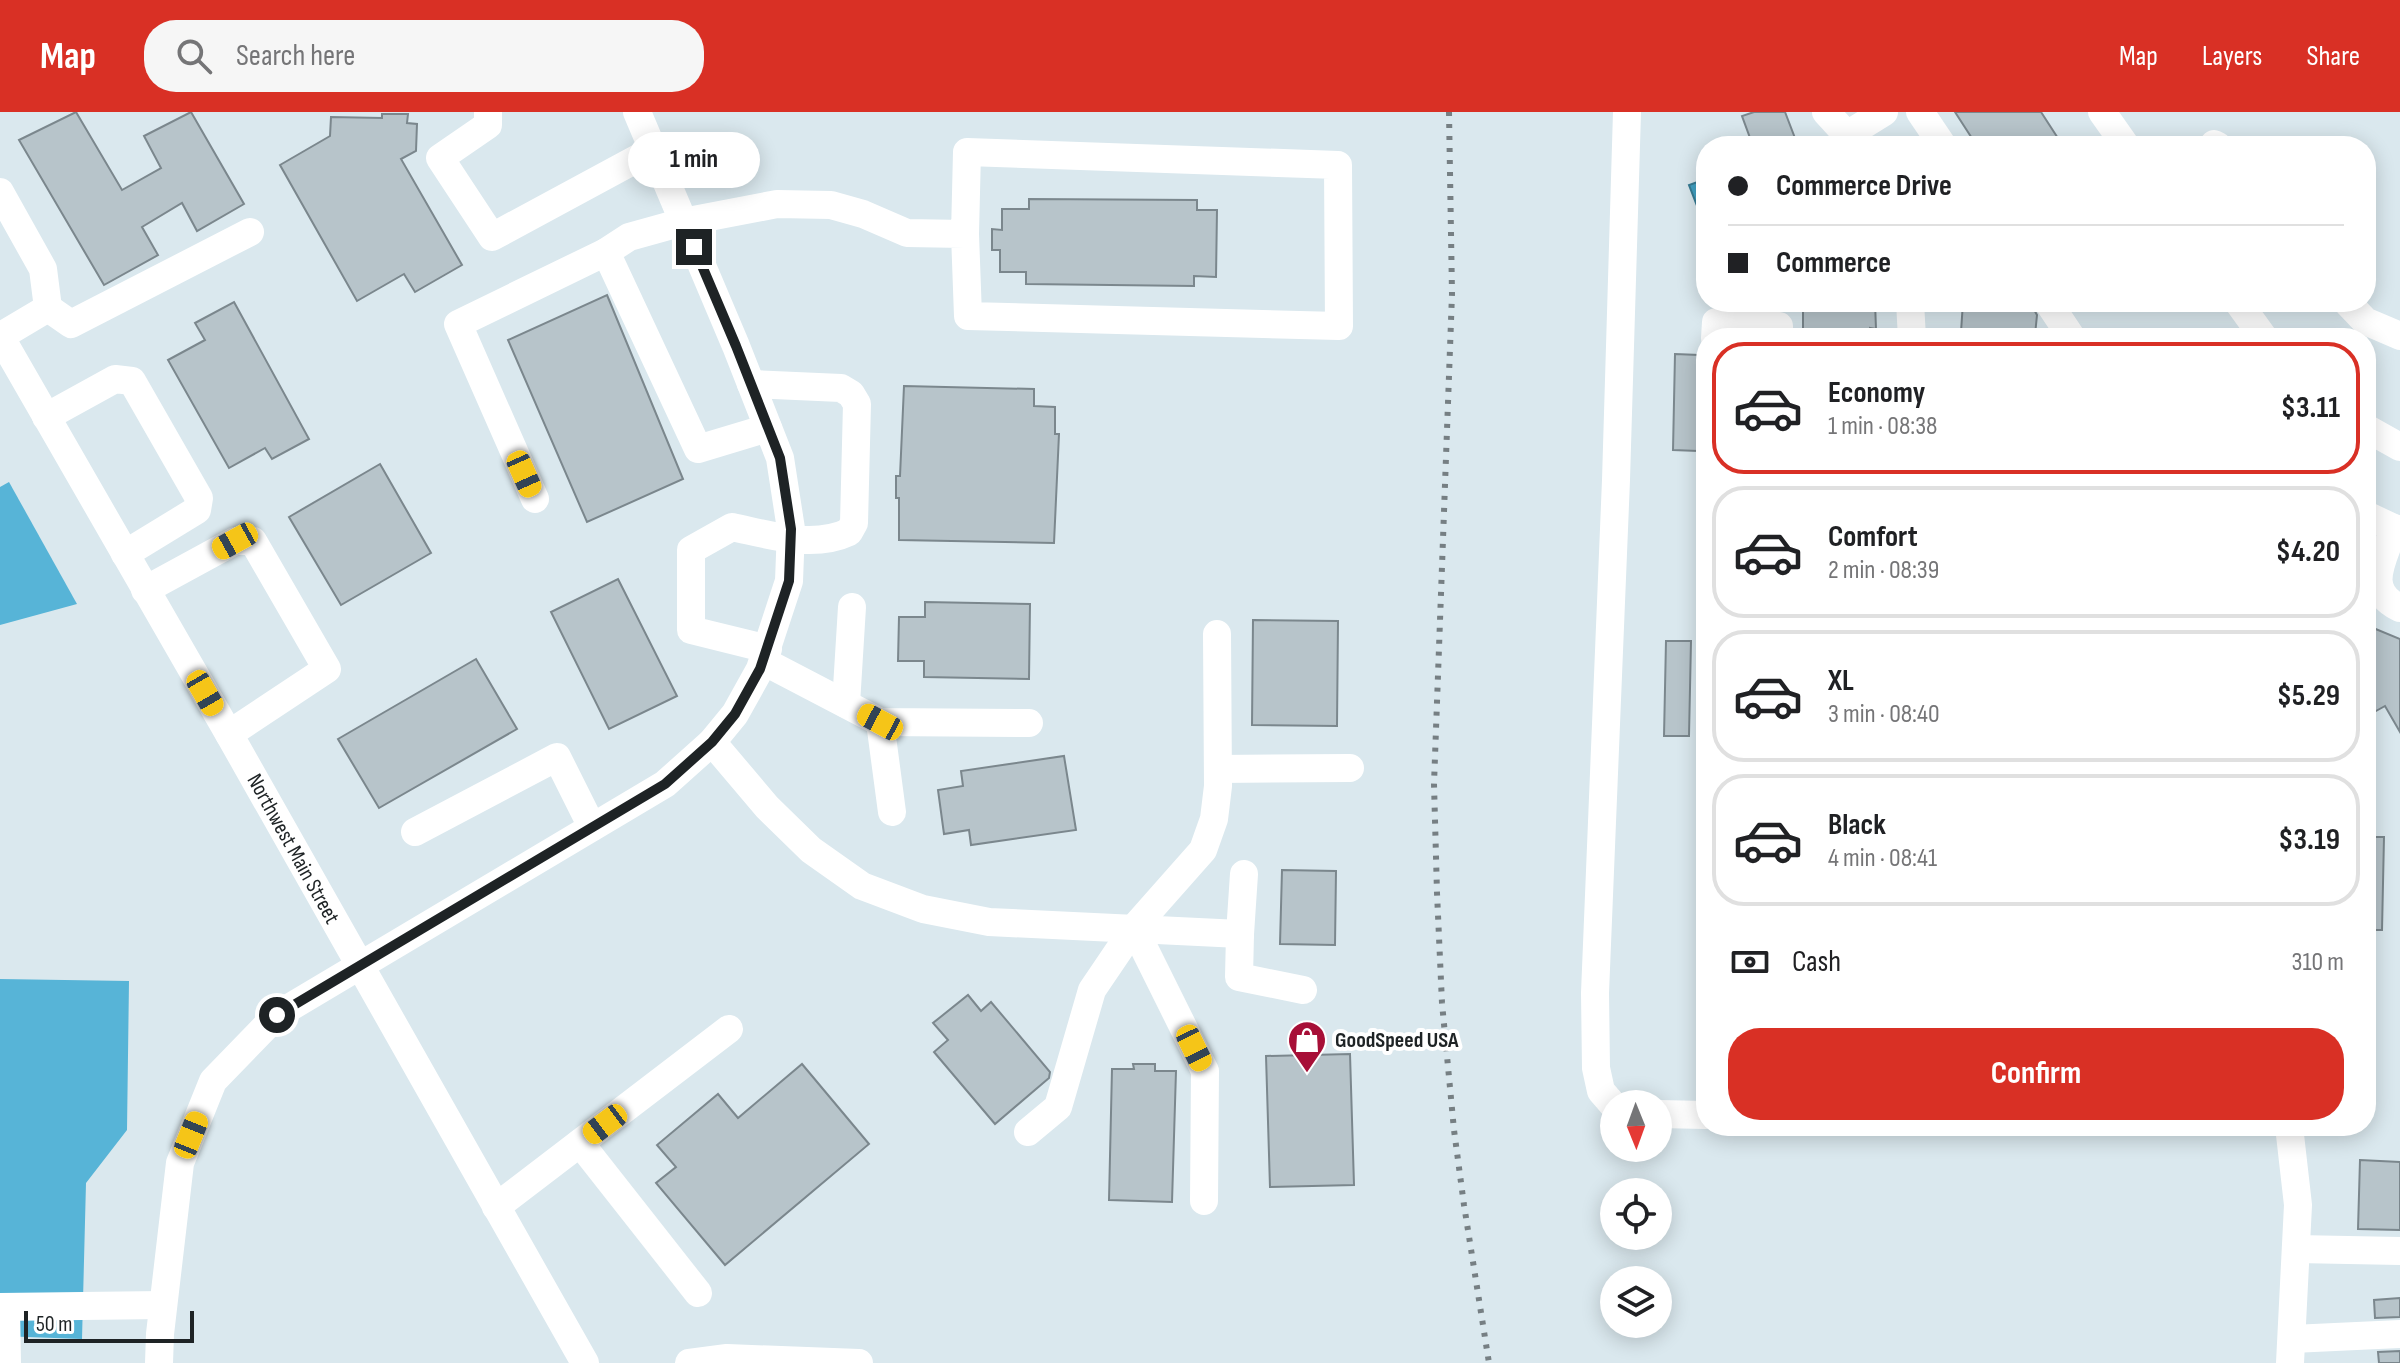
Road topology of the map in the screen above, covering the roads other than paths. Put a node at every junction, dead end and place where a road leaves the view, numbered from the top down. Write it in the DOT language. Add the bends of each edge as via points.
graph roads {
  1 [pos="488,112"];
  2 [pos="637,112"];
  3 [pos="1627,112"];
  4 [pos="1826,112"];
  5 [pos="1884,112"];
  6 [pos="1920,112"];
  7 [pos="2102,112"];
  8 [pos="1845,136"];
  9 [pos="1855,136"];
  10 [pos="1936,136"];
  11 [pos="2119,136"];
  12 [pos="653,150"];
  13 [pos="0,192"];
  14 [pos="683,222"];
  15 [pos="250,232"];
  16 [pos="965,234"];
  17 [pos="606,252"];
  18 [pos="48,308"];
  19 [pos="2356,312"];
  20 [pos="1716,328"];
  21 [pos="1779,328"];
  22 [pos="0,336"];
  23 [pos="2400,336"];
  24 [pos="751,384"];
  25 [pos="46,417"];
  26 [pos="768,428"];
  27 [pos="2376,434"];
  28 [pos="2400,447"];
  29 [pos="535,499"];
  30 [pos="2376,520"];
  31 [pos="2397,529"];
  32 [pos="790,539"];
  33 [pos="125,554"];
  34 [pos="145,590"];
  35 [pos="852,607"];
  36 [pos="2400,608"];
  37 [pos="1217,634"];
  38 [pos="766,655"];
  39 [pos="846,704"];
  40 [pos="880,722"];
  41 [pos="1029,723"];
  42 [pos="229,734"];
  43 [pos="712,742"];
  44 [pos="1350,768"];
  45 [pos="1218,769"];
  46 [pos="892,812"];
  47 [pos="592,827"];
  48 [pos="415,832"];
  49 [pos="1244,874"];
  50 [pos="1134,928"];
  51 [pos="1240,934"];
  52 [pos="359,966"];
  53 [pos="1303,990"];
  54 [pos="729,1029"];
  55 [pos="1601,1090"];
  56 [pos="1672,1114"];
  57 [pos="1696,1115"];
  58 [pos="1028,1132"];
  59 [pos="2290,1136"];
  60 [pos="580,1143"];
  61 [pos="1204,1201"];
  62 [pos="496,1207"];
  63 [pos="2296,1249"];
  64 [pos="2400,1251"];
  65 [pos="698,1293"];
  66 [pos="163,1305"];
  67 [pos="3,1307"];
  68 [pos="2400,1334"];
  69 [pos="2291,1351"];
  70 [pos="7,1363"];
  71 [pos="159,1363"];
  72 [pos="585,1363"];
  73 [pos="689,1363"];
  74 [pos="859,1363"];
  1 -- 12 [label="street" via="488,125 440,158 492,237"];
  2 -- 12 [label="street"];
  3 -- 55 [label="street" via="1595,993"];
  4 -- 8 [label="street"];
  5 -- 9 [label="street"];
  6 -- 10 [label="street"];
  7 -- 11 [label="street"];
  12 -- 14 [label="street"];
  13 -- 18 [label="street" via="43,269"];
  14 -- 16 [label="street" via="777,204 831,205 907,233"];
  14 -- 17 [label="street" via="629,237"];
  14 -- 24 [label="street"];
  15 -- 18 [label="street" via="71,324"];
  16 -- 16 [label="street" via="968,316 1339,326 1338,165 967,152"];
  17 -- 26 [label="street" via="698,449"];
  17 -- 29 [label="street" via="458,324"];
  18 -- 22 [label="street"];
  19 -- 23 [label="street"];
  20 -- 21 [label="street" via="1716,322"];
  22 -- 25 [label="street, Northwest Main Street"];
  24 -- 26 [label="street"];
  24 -- 32 [label="street" via="841,388 857,404 854,523 849,532 826,539"];
  25 -- 33 [label="street, Northwest Main Street"];
  25 -- 33 [label="street" via="115,379 132,381 199,498 197,510"];
  26 -- 32 [label="street" via="780,458"];
  27 -- 28 [label="street"];
  30 -- 31 [label="street"];
  31 -- 36 [label="street" via="2377,581 2386,601"];
  32 -- 38 [label="street" via="789,581"];
  32 -- 38 [label="street" via="732,527 691,550 691,630"];
  33 -- 34 [label="street, Northwest Main Street"];
  34 -- 42 [label="street, Northwest Main Street"];
  34 -- 42 [label="street" via="235,541 253,541 327,669"];
  35 -- 39 [label="street"];
  37 -- 45 [label="street"];
  38 -- 39 [label="street"];
  38 -- 43 [label="street" via="735,714"];
  39 -- 40 [label="street"];
  40 -- 41 [label="street"];
  40 -- 46 [label="street"];
  42 -- 52 [label="street, Northwest Main Street"];
  43 -- 47 [label="street" via="665,784"];
  43 -- 50 [label="street" via="811,850 862,886 923,909 989,922"];
  44 -- 45 [label="street"];
  45 -- 50 [label="street" via="1214,819 1203,850"];
  47 -- 48 [label="street" via="557,757"];
  47 -- 52 [label="street"];
  49 -- 51 [label="street"];
  50 -- 51 [label="street"];
  50 -- 58 [label="street" via="1092,990 1058,1107"];
  50 -- 61 [label="street" via="1205,1071"];
  51 -- 53 [label="street" via="1239,977"];
  52 -- 62 [label="street, Northwest Main Street"];
  52 -- 66 [label="street" via="277,1015 213,1081 180,1163"];
  54 -- 60 [label="street"];
  56 -- 57 [label="street"];
  59 -- 63 [label="street" via="2298,1205"];
  60 -- 62 [label="street"];
  60 -- 65 [label="street"];
  62 -- 72 [label="street, Northwest Main Street"];
  63 -- 64 [label="street"];
  63 -- 69 [label="street"];
  66 -- 67 [label="street"];
  66 -- 71 [label="street"];
  67 -- 70 [label="street"];
  68 -- 69 [label="street"];
  73 -- 74 [label="street" via="727,1358"];
}
